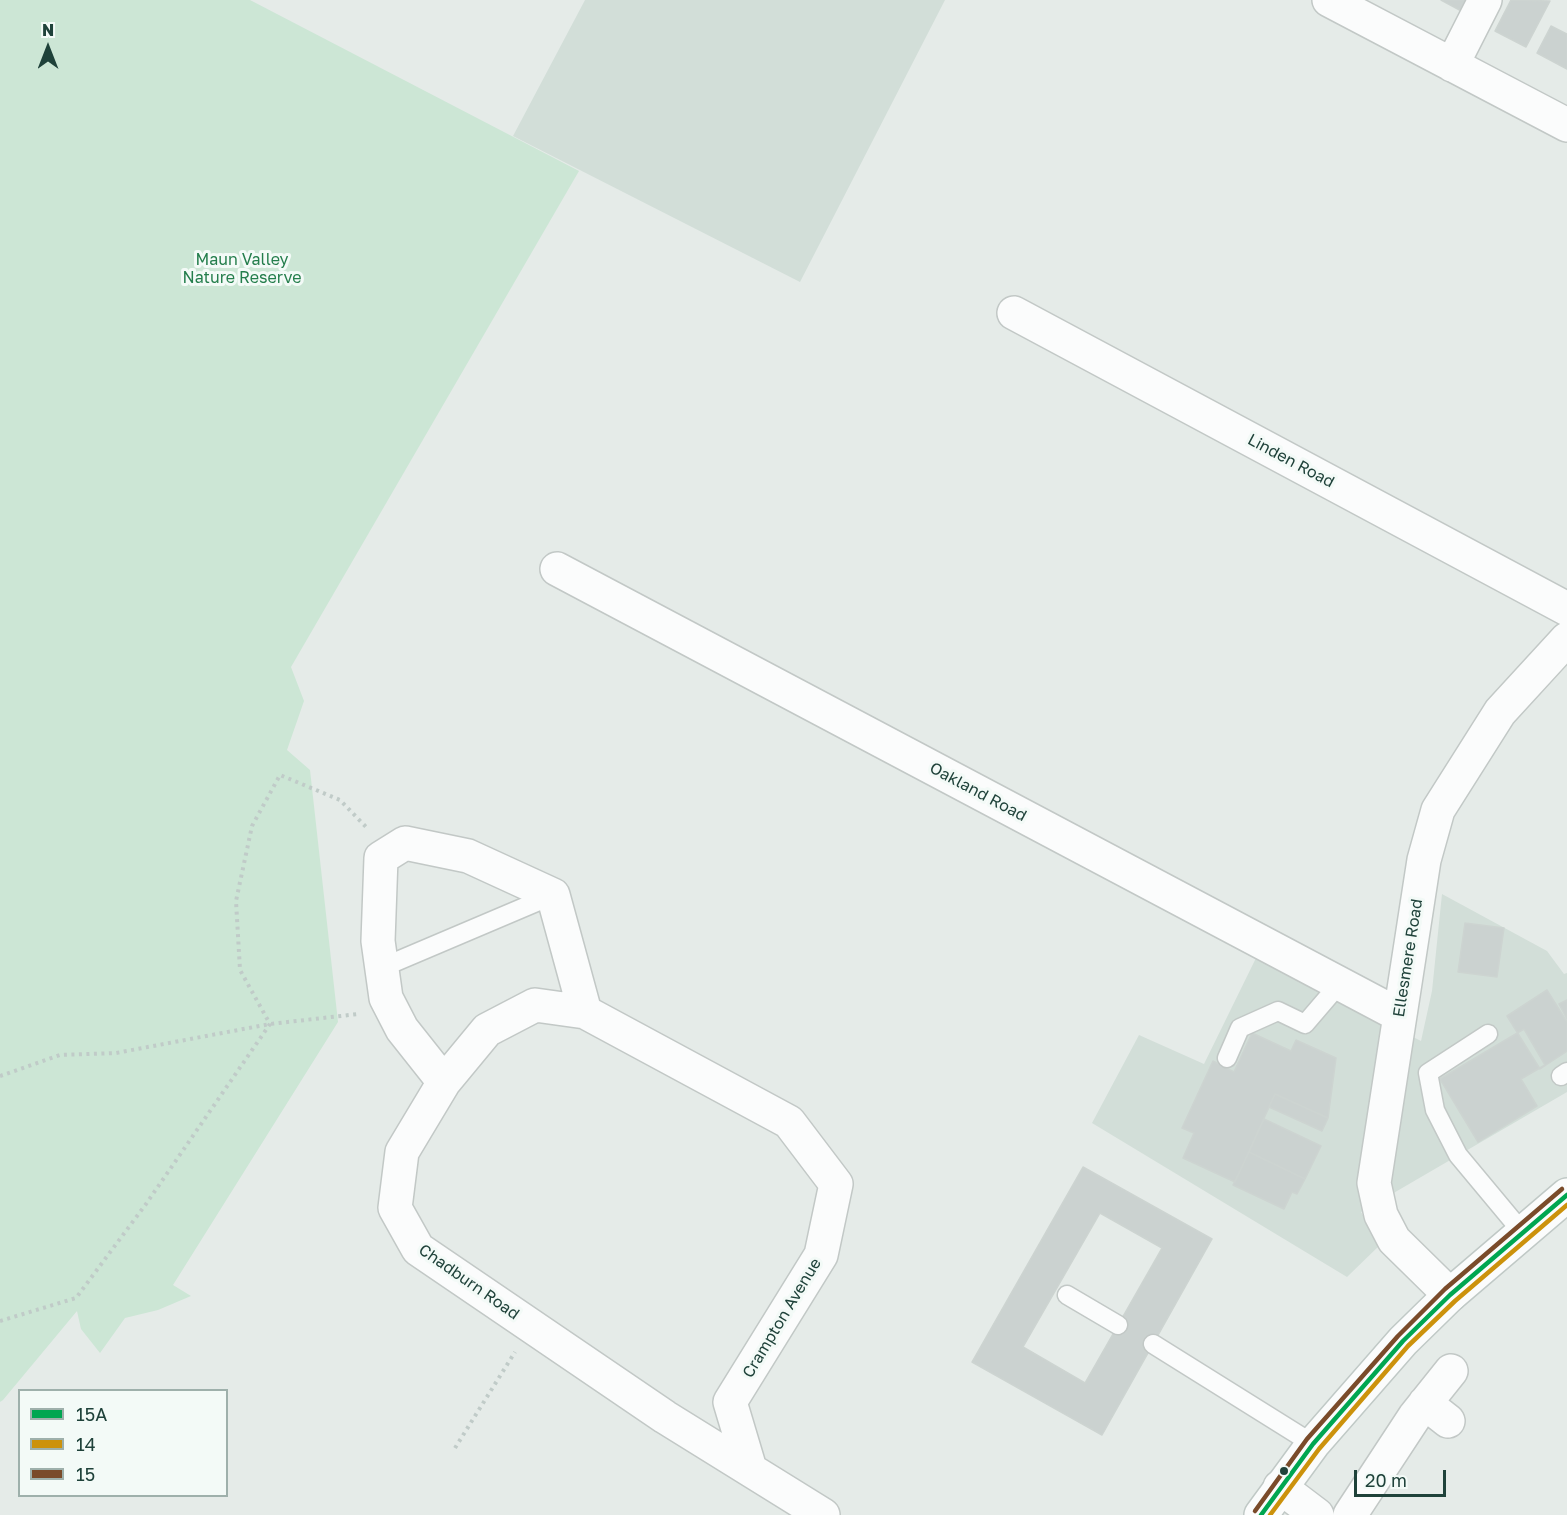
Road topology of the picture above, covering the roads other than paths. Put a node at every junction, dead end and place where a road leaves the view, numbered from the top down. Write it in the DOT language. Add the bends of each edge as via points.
graph roads {
  1 [pos="1329,0"];
  2 [pos="1485,0"];
  3 [pos="1452,65"];
  4 [pos="1567,125"];
  5 [pos="1014,313"];
  6 [pos="557,569"];
  7 [pos="1567,609"];
  8 [pos="1567,639"];
  9 [pos="554,895"];
  10 [pos="381,969"];
  11 [pos="1336,982"];
  12 [pos="585,1012"];
  13 [pos="1399,1015"];
  14 [pos="1488,1034"];
  15 [pos="1227,1058"];
  16 [pos="444,1082"];
  17 [pos="1567,1195"];
  18 [pos="1523,1233"];
  19 [pos="1067,1295"];
  20 [pos="1450,1295"];
  21 [pos="1118,1325"];
  22 [pos="1153,1344"];
  23 [pos="1451,1371"];
  24 [pos="730,1402"];
  25 [pos="665,1417"];
  26 [pos="1313,1444"];
  27 [pos="750,1469"];
  28 [pos="1281,1487"];
  29 [pos="823,1515"];
  30 [pos="1261,1515"];
  31 [pos="1317,1515"];
  32 [pos="1350,1515"];
  1 -- 3 [label="street"];
  2 -- 3 [label="street"];
  3 -- 4 [label="street"];
  5 -- 7 [label="street, Linden Road"];
  6 -- 11 [label="street, Oakland Road"];
  8 -- 13 [label="street, Ellesmere Road" via="1500,712 1438,810 1424,860"];
  9 -- 10 [label="lane"];
  9 -- 10 [label="street" via="468,856 405,843 381,858"];
  9 -- 12 [label="street"];
  10 -- 16 [label="street" via="386,998 402,1029"];
  11 -- 13 [label="street, Oakland Road"];
  11 -- 15 [label="lane" via="1305,1024 1278,1011 1240,1028"];
  12 -- 16 [label="street, Chadburn Road" via="535,1005 488,1030"];
  12 -- 24 [label="street, Crampton Avenue" via="789,1122 836,1184 821,1255"];
  13 -- 20 [label="street, Ellesmere Road" via="1374,1183 1382,1215 1394,1240"];
  14 -- 18 [label="lane" via="1428,1073 1435,1110 1458,1155"];
  16 -- 25 [label="street, Chadburn Road" via="402,1152 395,1208 418,1249"];
  17 -- 18 [label="street"];
  18 -- 20 [label="street"];
  19 -- 21 [label="lane"];
  20 -- 26 [label="street" via="1403,1341"];
  22 -- 26 [label="lane"];
  23 -- 32 [label="street" via="1437,1412"];
  24 -- 25 [label="street" via="703,1412"];
  24 -- 27 [label="street"];
  25 -- 27 [label="street, Chadburn Road"];
  26 -- 28 [label="street"];
  27 -- 29 [label="street, Chadburn Road"];
  28 -- 30 [label="street"];
  28 -- 31 [label="street"];
}
